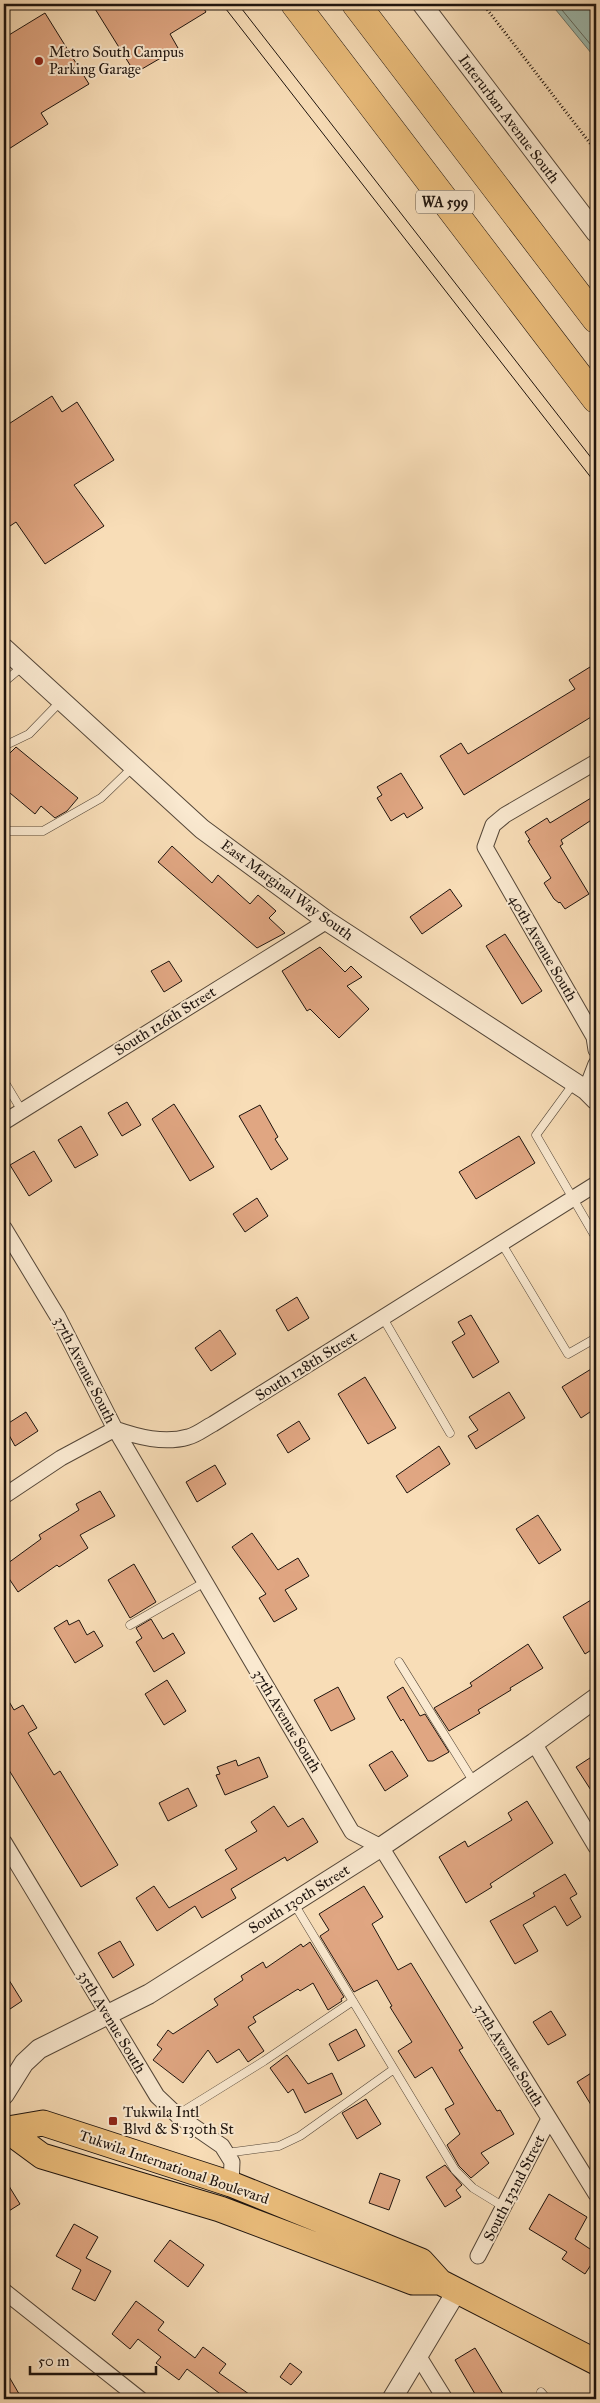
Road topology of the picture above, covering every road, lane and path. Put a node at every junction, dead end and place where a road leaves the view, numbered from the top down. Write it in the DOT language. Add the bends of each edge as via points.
graph roads {
  1 [pos="295,4"];
  2 [pos="356,4"];
  3 [pos="422,4"];
  4 [pos="483,4"];
  5 [pos="596,151"];
  6 [pos="596,234"];
  7 [pos="596,319"];
  8 [pos="596,399"];
  9 [pos="4,648"];
  10 [pos="23,666"];
  11 [pos="4,682"];
  12 [pos="61,701"];
  13 [pos="4,746"];
  14 [pos="596,762"];
  15 [pos="133,767"];
  16 [pos="4,831"];
  17 [pos="327,921"];
  18 [pos="596,1050"];
  19 [pos="596,1064"];
  20 [pos="4,1081"];
  21 [pos="588,1089"];
  22 [pos="22,1110"];
  23 [pos="4,1122"];
  24 [pos="596,1184"];
  25 [pos="573,1199"];
  26 [pos="4,1228"];
  27 [pos="596,1238"];
  28 [pos="502,1244"];
  29 [pos="383,1318"];
  30 [pos="596,1338"];
  31 [pos="115,1429"];
  32 [pos="450,1433"];
  33 [pos="4,1496"];
  34 [pos="205,1582"];
  35 [pos="130,1624"];
  36 [pos="399,1662"];
  37 [pos="596,1698"];
  38 [pos="534,1743"];
  39 [pos="475,1784"];
  40 [pos="4,1842"];
  41 [pos="381,1847"];
  42 [pos="596,1848"];
  43 [pos="292,1902"];
  44 [pos="353,2001"];
  45 [pos="108,2014"];
  46 [pos="394,2069"];
  47 [pos="4,2095"];
  48 [pos="177,2115"];
  49 [pos="549,2119"];
  50 [pos="6,2129"];
  51 [pos="226,2153"];
  52 [pos="231,2184"];
  53 [pos="596,2194"];
  54 [pos="504,2207"];
  55 [pos="478,2256"];
  56 [pos="449,2286"];
  57 [pos="4,2291"];
  58 [pos="419,2357"];
  59 [pos="596,2362"];
  60 [pos="541,2392"];
  61 [pos="140,2399"];
  62 [pos="392,2399"];
  63 [pos="445,2399"];
  64 [pos="548,2399"];
  1 -- 8 [label="highway, WA 599"];
  2 -- 7 [label="highway, WA 599"];
  3 -- 6 [label="street, Interurban Avenue South"];
  4 -- 5 [label="path"];
  9 -- 10 [label="street, East Marginal Way South"];
  10 -- 11 [label="lane"];
  10 -- 12 [label="street, East Marginal Way South"];
  12 -- 13 [label="lane" via="29,734"];
  12 -- 15 [label="street, East Marginal Way South"];
  14 -- 18 [label="street, 40th Avenue South" via="505,815 493,825 485,848 594,1037"];
  15 -- 16 [label="lane" via="101,798 43,831"];
  15 -- 17 [label="street, East Marginal Way South" via="202,829"];
  17 -- 21 [label="street, East Marginal Way South"];
  17 -- 22 [label="street, South 126th Street"];
  19 -- 21 [label="street"];
  20 -- 22 [label="lane"];
  21 -- 25 [label="lane" via="536,1135"];
  22 -- 23 [label="street, South 126th Street"];
  24 -- 25 [label="street, South 128th Street"];
  25 -- 27 [label="lane"];
  25 -- 28 [label="street, South 128th Street"];
  26 -- 31 [label="street, 37th Avenue South" via="58,1317"];
  28 -- 29 [label="street, South 128th Street"];
  28 -- 30 [label="lane" via="568,1354"];
  29 -- 31 [label="street, South 128th Street" via="189,1437 165,1440 139,1437"];
  29 -- 32 [label="lane"];
  31 -- 33 [label="street" via="61,1458"];
  31 -- 34 [label="street, 37th Avenue South"];
  34 -- 35 [label="lane"];
  34 -- 41 [label="street, 37th Avenue South" via="352,1832"];
  36 -- 39 [label="lane"];
  37 -- 38 [label="street, South 130th Street"];
  38 -- 39 [label="street, South 130th Street"];
  38 -- 42 [label="street"];
  39 -- 41 [label="street, South 130th Street"];
  40 -- 45 [label="street, 35th Avenue South"];
  41 -- 43 [label="street, South 130th Street"];
  41 -- 49 [label="street, 37th Avenue South"];
  43 -- 44 [label="lane"];
  43 -- 45 [label="street, South 130th Street" via="149,1994"];
  44 -- 46 [label="lane"];
  44 -- 48 [label="lane"];
  45 -- 47 [label="street, South 130th Street" via="39,2049 24,2063"];
  45 -- 48 [label="street, 35th Avenue South" via="157,2096"];
  46 -- 51 [label="lane" via="300,2136 279,2146"];
  46 -- 54 [label="lane" via="455,2170 472,2188"];
  48 -- 51 [label="street, 35th Avenue South" via="222,2146"];
  49 -- 53 [label="street, 37th Avenue South"];
  49 -- 54 [label="street, South 132nd Street"];
  50 -- 52 [label="main road, Tukwila International Boulevard" via="43,2123"];
  50 -- 56 [label="main road, Tukwila International Boulevard" via="42,2156 220,2209 413,2282"];
  51 -- 52 [label="street" via="232,2162"];
  52 -- 56 [label="main road, Tukwila International Boulevard" via="422,2261"];
  54 -- 55 [label="street, South 132nd Street"];
  56 -- 58 [label="street"];
  56 -- 59 [label="main road, Tukwila International Boulevard"];
  57 -- 61 [label="street"];
  58 -- 62 [label="street"];
  58 -- 63 [label="street"];
  60 -- 64 [label="lane"];
}
